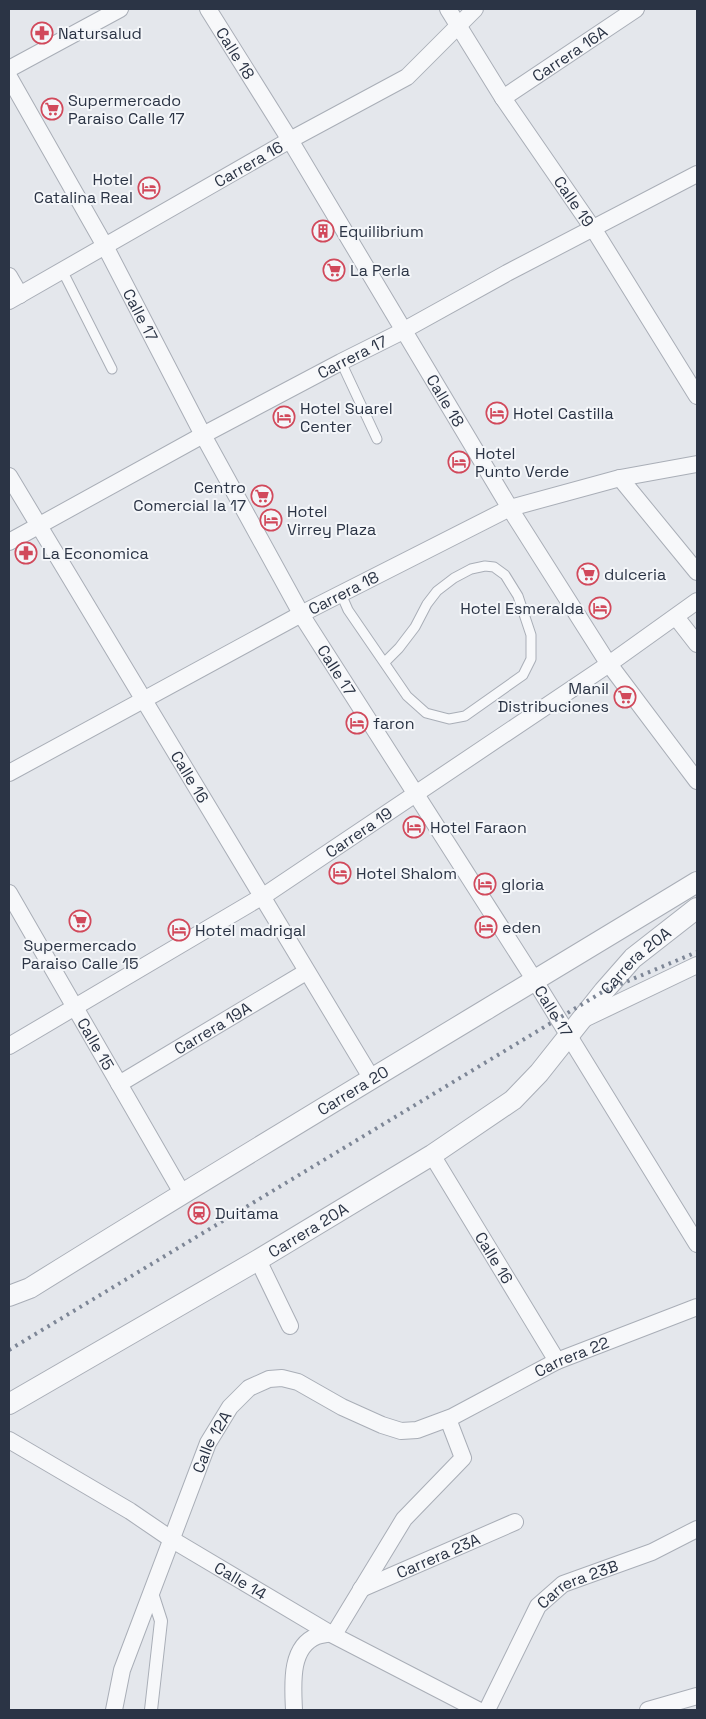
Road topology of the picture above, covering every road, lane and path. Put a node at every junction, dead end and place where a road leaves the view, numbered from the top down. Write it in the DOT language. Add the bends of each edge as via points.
graph roads {
  1 [pos="120,9"];
  2 [pos="208,9"];
  3 [pos="448,9"];
  4 [pos="475,9"];
  5 [pos="636,9"];
  6 [pos="458,26"];
  7 [pos="9,69"];
  8 [pos="9,77"];
  9 [pos="503,98"];
  10 [pos="290,140"];
  11 [pos="697,174"];
  12 [pos="593,228"];
  13 [pos="105,246"];
  14 [pos="60,272"];
  15 [pos="9,276"];
  16 [pos="14,298"];
  17 [pos="404,330"];
  18 [pos="341,362"];
  19 [pos="112,369"];
  20 [pos="697,396"];
  21 [pos="203,435"];
  22 [pos="377,440"];
  23 [pos="697,464"];
  24 [pos="9,476"];
  25 [pos="620,478"];
  26 [pos="510,508"];
  27 [pos="38,526"];
  28 [pos="9,542"];
  29 [pos="697,572"];
  30 [pos="341,594"];
  31 [pos="697,601"];
  32 [pos="301,614"];
  33 [pos="676,616"];
  34 [pos="697,644"];
  35 [pos="385,662"];
  36 [pos="609,664"];
  37 [pos="143,700"];
  38 [pos="9,773"];
  39 [pos="697,781"];
  40 [pos="416,795"];
  41 [pos="697,882"];
  42 [pos="9,893"];
  43 [pos="261,897"];
  44 [pos="697,908"];
  45 [pos="608,936"];
  46 [pos="633,958"];
  47 [pos="697,965"];
  48 [pos="306,972"];
  49 [pos="534,980"];
  50 [pos="74,1006"];
  51 [pos="581,1021"];
  52 [pos="568,1037"];
  53 [pos="9,1046"];
  54 [pos="372,1078"];
  55 [pos="119,1084"];
  56 [pos="432,1155"];
  57 [pos="182,1194"];
  58 [pos="697,1244"];
  59 [pos="258,1260"];
  60 [pos="9,1296"];
  61 [pos="697,1307"];
  62 [pos="290,1326"];
  63 [pos="557,1361"];
  64 [pos="9,1404"];
  65 [pos="450,1418"];
  66 [pos="9,1440"];
  67 [pos="514,1522"];
  68 [pos="697,1529"];
  69 [pos="171,1539"];
  70 [pos="361,1589"];
  71 [pos="151,1590"];
  72 [pos="331,1634"];
  73 [pos="697,1696"];
  74 [pos="114,1710"];
  75 [pos="151,1710"];
  76 [pos="294,1710"];
  77 [pos="478,1710"];
  78 [pos="487,1710"];
  79 [pos="648,1710"];
  1 -- 7 [label="street"];
  2 -- 10 [label="street, Calle 18"];
  3 -- 6 [label="street, Calle 19"];
  4 -- 6 [label="street, Carrera 16"];
  5 -- 9 [label="street, Carrera 16A"];
  6 -- 9 [label="street, Calle 19"];
  6 -- 10 [label="street, Carrera 16" via="407,77"];
  8 -- 13 [label="street, Calle 17"];
  9 -- 12 [label="street, Calle 19"];
  10 -- 13 [label="street, Carrera 16"];
  10 -- 17 [label="street, Calle 18"];
  11 -- 12 [label="street, Carrera 17"];
  12 -- 17 [label="street, Carrera 17"];
  12 -- 20 [label="street, Calle 19"];
  13 -- 14 [label="street, Carrera 16"];
  13 -- 21 [label="street, Calle 17"];
  14 -- 16 [label="street, Carrera 16"];
  14 -- 19 [label="lane" via="65,276"];
  15 -- 16 [label="street"];
  17 -- 18 [label="street, Carrera 17"];
  17 -- 26 [label="street, Calle 18"];
  18 -- 21 [label="street, Carrera 17"];
  18 -- 22 [label="lane"];
  21 -- 27 [label="street, Carrera 17"];
  21 -- 32 [label="street, Calle 17"];
  23 -- 25 [label="street, Carrera 18"];
  24 -- 27 [label="street, Calle 16"];
  25 -- 26 [label="street, Carrera 18"];
  25 -- 29 [label="street"];
  26 -- 30 [label="street, Carrera 18"];
  26 -- 36 [label="street, Calle 18"];
  27 -- 28 [label="street, Carrera 17"];
  27 -- 37 [label="street, Calle 16"];
  30 -- 32 [label="street, Carrera 18"];
  30 -- 35 [label="lane" via="348,610"];
  31 -- 33 [label="street, Carrera 19"];
  32 -- 37 [label="street, Carrera 18"];
  32 -- 40 [label="street, Calle 17"];
  33 -- 34 [label="street"];
  33 -- 36 [label="street, Carrera 19"];
  35 -- 35 [label="lane" via="407,696 426,713 449,719 465,716 523,675 531,659 531,635 518,596 505,575 494,567 485,566 471,569 437,591 415,627"];
  36 -- 39 [label="street, Calle 18"];
  36 -- 40 [label="street, Carrera 19"];
  37 -- 38 [label="street, Carrera 18"];
  37 -- 43 [label="street, Calle 16"];
  40 -- 43 [label="street, Carrera 19"];
  40 -- 49 [label="street, Calle 17"];
  41 -- 45 [label="street, Carrera 20"];
  42 -- 50 [label="street, Calle 15"];
  43 -- 48 [label="street, Calle 16"];
  43 -- 50 [label="street, Carrera 19"];
  44 -- 46 [label="street, Carrera 20A"];
  45 -- 46 [label="street" via="626,940 632,948"];
  45 -- 49 [label="street, Carrera 20"];
  46 -- 51 [label="street, Carrera 20A"];
  47 -- 51 [label="street, Carrera 20A"];
  48 -- 54 [label="street, Calle 16"];
  48 -- 55 [label="street, Carrera 19A"];
  49 -- 52 [label="street, Calle 17"];
  49 -- 54 [label="street, Carrera 20"];
  50 -- 53 [label="street, Carrera 19"];
  50 -- 55 [label="street, Calle 15"];
  51 -- 52 [label="street, Carrera 20A"];
  52 -- 56 [label="street, Carrera 20A" via="513,1100"];
  52 -- 58 [label="street, Calle 17"];
  54 -- 57 [label="street, Carrera 20"];
  55 -- 57 [label="street, Calle 15"];
  56 -- 59 [label="street, Carrera 20A"];
  56 -- 63 [label="street, Calle 16"];
  57 -- 60 [label="street, Carrera 20" via="30,1288"];
  59 -- 62 [label="street"];
  59 -- 64 [label="street, Carrera 20A"];
  61 -- 63 [label="street, Carrera 22"];
  63 -- 65 [label="street, Carrera 22"];
  65 -- 69 [label="street, Calle 12A" via="401,1432 342,1407 298,1382 282,1378 248,1388 230,1407 208,1443"];
  65 -- 70 [label="street" via="463,1458 404,1518"];
  66 -- 69 [label="street, Calle 14" via="130,1511"];
  67 -- 70 [label="street, Carrera 23A"];
  68 -- 78 [label="street, Carrera 23B" via="652,1552 563,1584 538,1606"];
  69 -- 71 [label="street, Calle 12A"];
  69 -- 72 [label="street, Calle 14"];
  70 -- 72 [label="street"];
  71 -- 74 [label="street, Calle 12A" via="122,1670"];
  71 -- 75 [label="street" via="161,1621"];
  72 -- 76 [label="street" via="317,1636 306,1643 298,1656 293,1682"];
  72 -- 77 [label="street, Calle 14"];
  73 -- 79 [label="street"];
}
